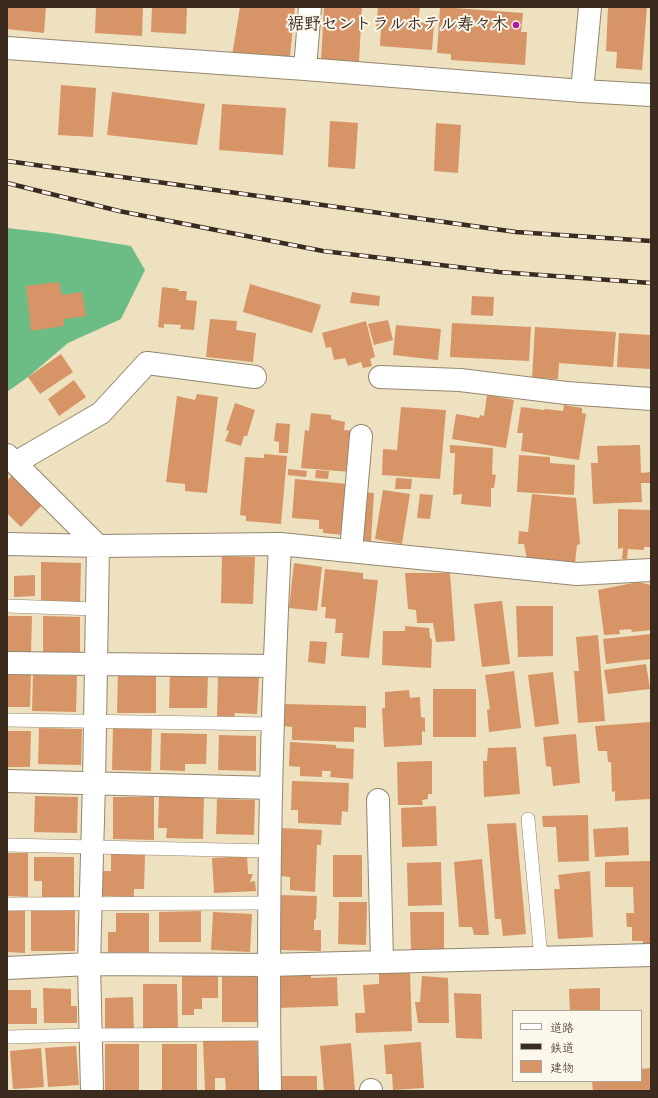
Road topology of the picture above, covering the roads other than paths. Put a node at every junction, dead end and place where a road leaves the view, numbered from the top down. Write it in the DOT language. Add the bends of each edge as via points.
graph roads {
  1 [pos="310,7"];
  2 [pos="590,7"];
  3 [pos="7,48"];
  4 [pos="305,69"];
  5 [pos="582,91"];
  6 [pos="651,95"];
  7 [pos="380,376"];
  8 [pos="255,377"];
  9 [pos="651,399"];
  10 [pos="361,436"];
  11 [pos="11,459"];
  12 [pos="7,544"];
  13 [pos="280,544"];
  14 [pos="98,546"];
  15 [pos="351,551"];
  16 [pos="651,570"];
  17 [pos="7,606"];
  18 [pos="97,609"];
  19 [pos="7,663"];
  20 [pos="96,664"];
  21 [pos="274,666"];
  22 [pos="7,720"];
  23 [pos="95,721"];
  24 [pos="272,724"];
  25 [pos="7,781"];
  26 [pos="94,784"];
  27 [pos="270,788"];
  28 [pos="378,800"];
  29 [pos="528,819"];
  30 [pos="7,845"];
  31 [pos="92,846"];
  32 [pos="269,851"];
  33 [pos="269,903"];
  34 [pos="7,904"];
  35 [pos="91,904"];
  36 [pos="651,955"];
  37 [pos="541,958"];
  38 [pos="382,961"];
  39 [pos="89,964"];
  40 [pos="268,965"];
  41 [pos="7,968"];
  42 [pos="269,1034"];
  43 [pos="91,1035"];
  44 [pos="7,1037"];
  45 [pos="92,1091"];
  46 [pos="270,1091"];
  1 -- 4 [label="street"];
  2 -- 5 [label="street"];
  3 -- 4 [label="street"];
  4 -- 5 [label="street"];
  5 -- 6 [label="street"];
  7 -- 9 [label="street" via="460,380 566,393"];
  8 -- 11 [label="street" via="147,363 101,413"];
  10 -- 15 [label="street"];
  11 -- 14 [label="street"];
  12 -- 14 [label="street"];
  13 -- 14 [label="street"];
  13 -- 15 [label="street"];
  13 -- 21 [label="street"];
  14 -- 18 [label="street"];
  15 -- 16 [label="street" via="577,574"];
  17 -- 18 [label="lane"];
  18 -- 20 [label="street"];
  19 -- 20 [label="street"];
  20 -- 21 [label="street"];
  20 -- 23 [label="street"];
  21 -- 24 [label="street"];
  22 -- 23 [label="lane"];
  23 -- 24 [label="lane"];
  23 -- 26 [label="street"];
  24 -- 27 [label="street"];
  25 -- 26 [label="street"];
  26 -- 27 [label="street"];
  26 -- 31 [label="street"];
  27 -- 32 [label="street"];
  28 -- 38 [label="street"];
  29 -- 37 [label="lane"];
  30 -- 31 [label="lane"];
  31 -- 32 [label="lane"];
  31 -- 35 [label="street"];
  32 -- 33 [label="street"];
  33 -- 35 [label="lane"];
  33 -- 40 [label="street"];
  34 -- 35 [label="lane"];
  35 -- 39 [label="street"];
  36 -- 37 [label="street"];
  37 -- 38 [label="street"];
  38 -- 40 [label="street"];
  39 -- 40 [label="street"];
  39 -- 41 [label="street"];
  39 -- 43 [label="street"];
  40 -- 42 [label="street"];
  42 -- 43 [label="lane"];
  42 -- 46 [label="street"];
  43 -- 44 [label="lane"];
  43 -- 45 [label="street"];
}
